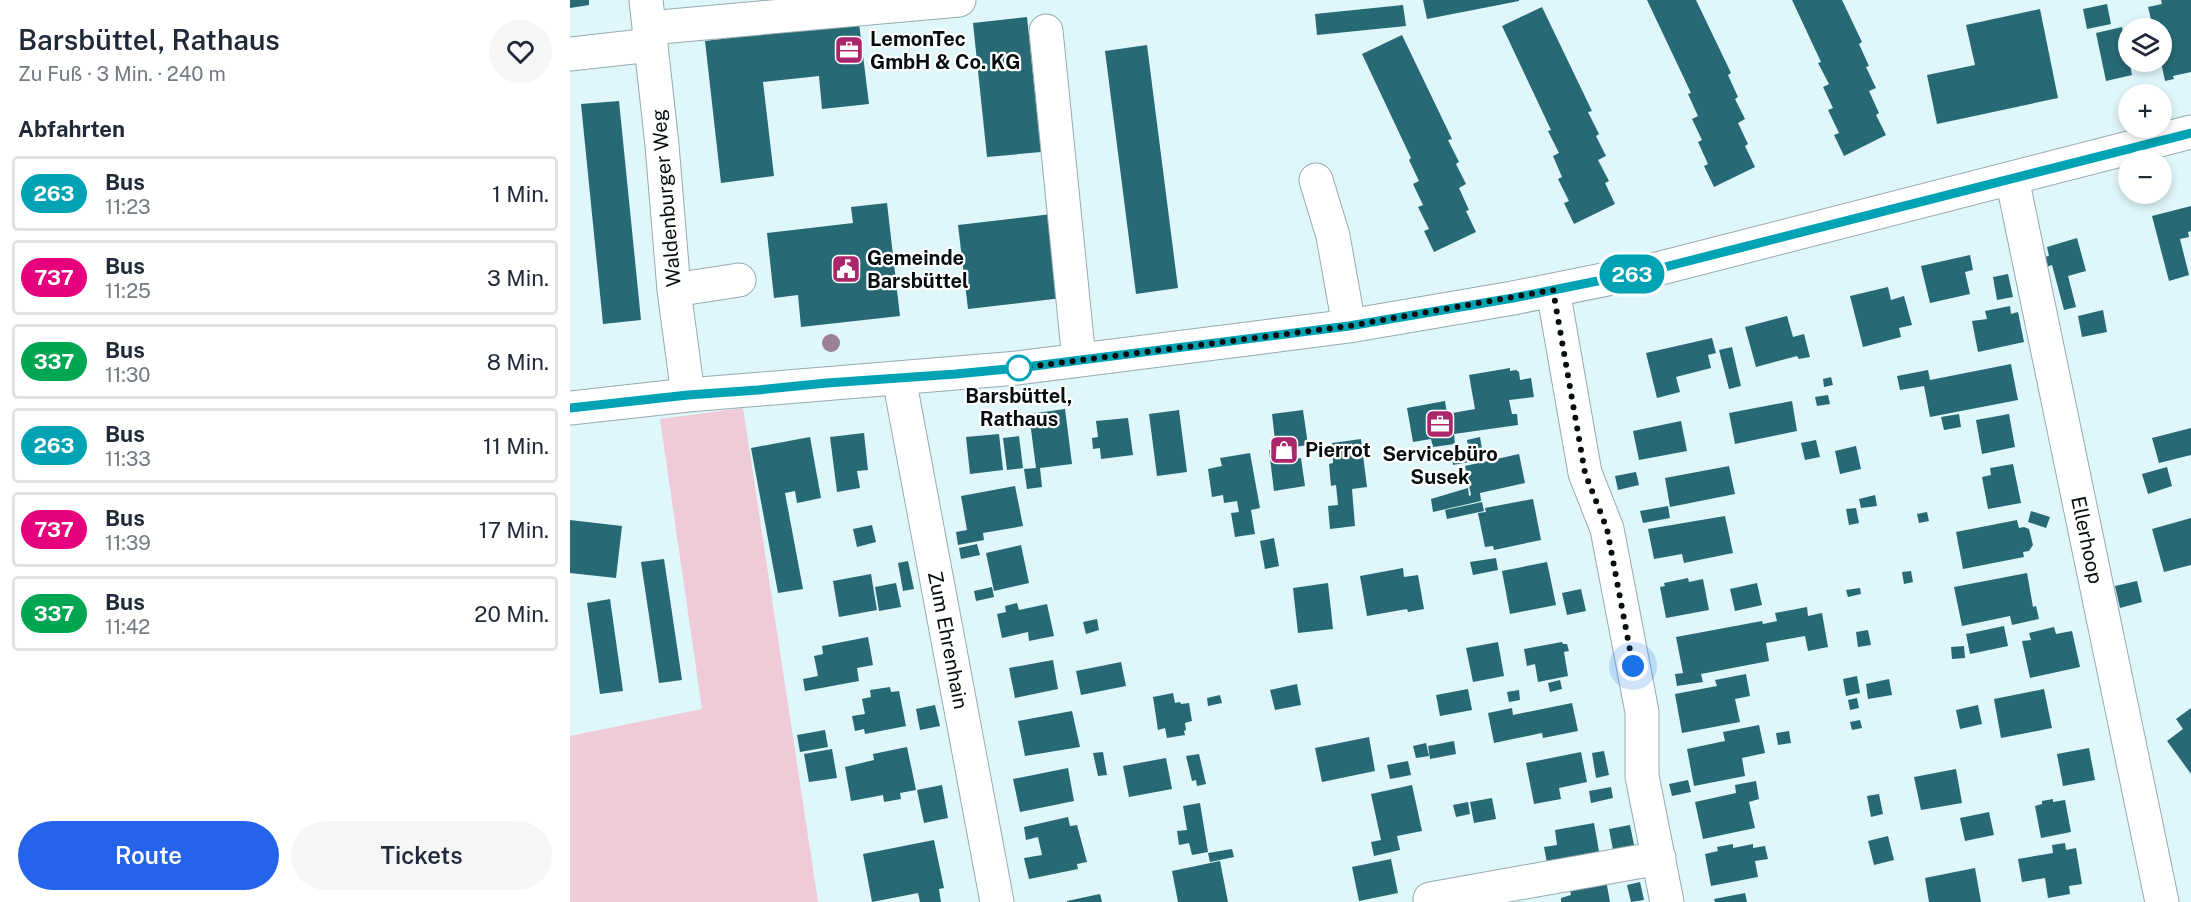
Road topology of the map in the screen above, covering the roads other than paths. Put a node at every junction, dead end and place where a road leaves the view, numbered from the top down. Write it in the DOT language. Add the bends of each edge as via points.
graph roads {
  1 [pos="959,0"];
  2 [pos="649,24"];
  3 [pos="1046,31"];
  4 [pos="570,54"];
  5 [pos="2191,132"];
  6 [pos="2012,178"];
  7 [pos="1317,180"];
  8 [pos="739,280"];
  9 [pos="674,290"];
  10 [pos="1553,290"];
  11 [pos="1349,326"];
  12 [pos="1079,360"];
  13 [pos="899,378"];
  14 [pos="688,395"];
  15 [pos="570,408"];
  16 [pos="1659,858"];
  17 [pos="1430,899"];
  18 [pos="997,902"];
  19 [pos="1667,902"];
  20 [pos="2162,902"];
  1 -- 2 [label="street"];
  2 -- 4 [label="street"];
  2 -- 9 [label="street, Waldenburger Weg"];
  3 -- 12 [label="street"];
  5 -- 6 [label="street"];
  6 -- 10 [label="street" via="1668,266"];
  6 -- 20 [label="street, Ellerhoop"];
  7 -- 11 [label="street" via="1334,236"];
  8 -- 9 [label="street"];
  9 -- 14 [label="street, Waldenburger Weg"];
  10 -- 11 [label="street"];
  10 -- 16 [label="street" via="1585,473 1607,529 1642,712 1642,776"];
  11 -- 12 [label="street"];
  12 -- 13 [label="street"];
  13 -- 14 [label="street"];
  13 -- 18 [label="street, Zum Ehrenhain"];
  14 -- 15 [label="street"];
  16 -- 17 [label="street"];
  16 -- 19 [label="street"];
}
